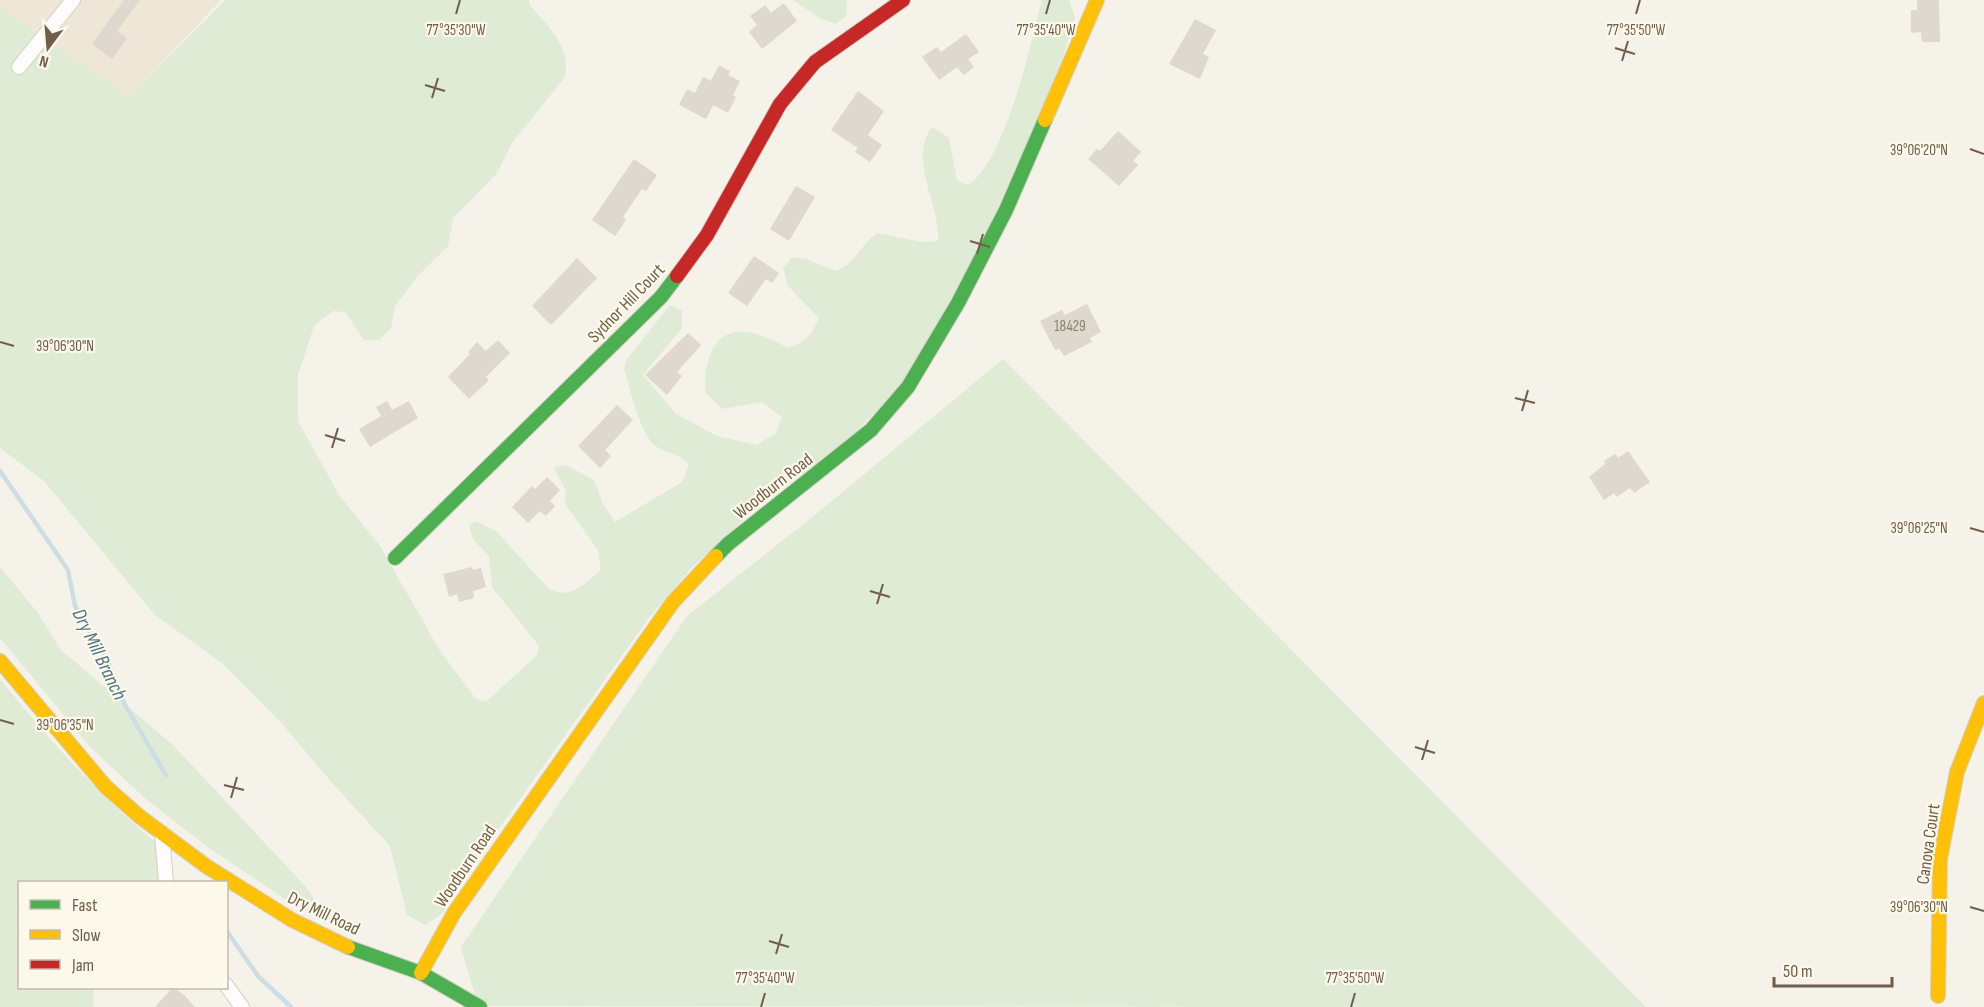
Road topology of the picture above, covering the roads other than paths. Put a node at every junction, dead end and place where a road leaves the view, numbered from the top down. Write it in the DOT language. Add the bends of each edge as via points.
graph roads {
  1 [pos="73,0"];
  2 [pos="903,0"];
  3 [pos="1096,1"];
  4 [pos="19,67"];
  5 [pos="395,558"];
  6 [pos="0,661"];
  7 [pos="1984,703"];
  8 [pos="162,834"];
  9 [pos="166,881"];
  10 [pos="228,881"];
  11 [pos="228,881"];
  12 [pos="421,974"];
  13 [pos="228,988"];
  14 [pos="1938,996"];
  15 [pos="242,1007"];
  16 [pos="480,1007"];
  1 -- 4 [label="street"];
  2 -- 5 [label="street, Sydnor Hill Court" via="815,62 780,104 713,225 661,297"];
  3 -- 12 [label="street, Woodburn Road" via="1006,210 958,303 908,387 871,430 728,544 673,602 454,913"];
  6 -- 8 [label="street, Dry Mill Road" via="106,787"];
  7 -- 14 [label="street, Canova Court" via="1957,772 1940,859"];
  8 -- 9 [label="street"];
  8 -- 10 [label="street, Dry Mill Road"];
  11 -- 12 [label="street, Dry Mill Road" via="343,945"];
  12 -- 16 [label="street, Dry Mill Road"];
  13 -- 15 [label="street"];
}
